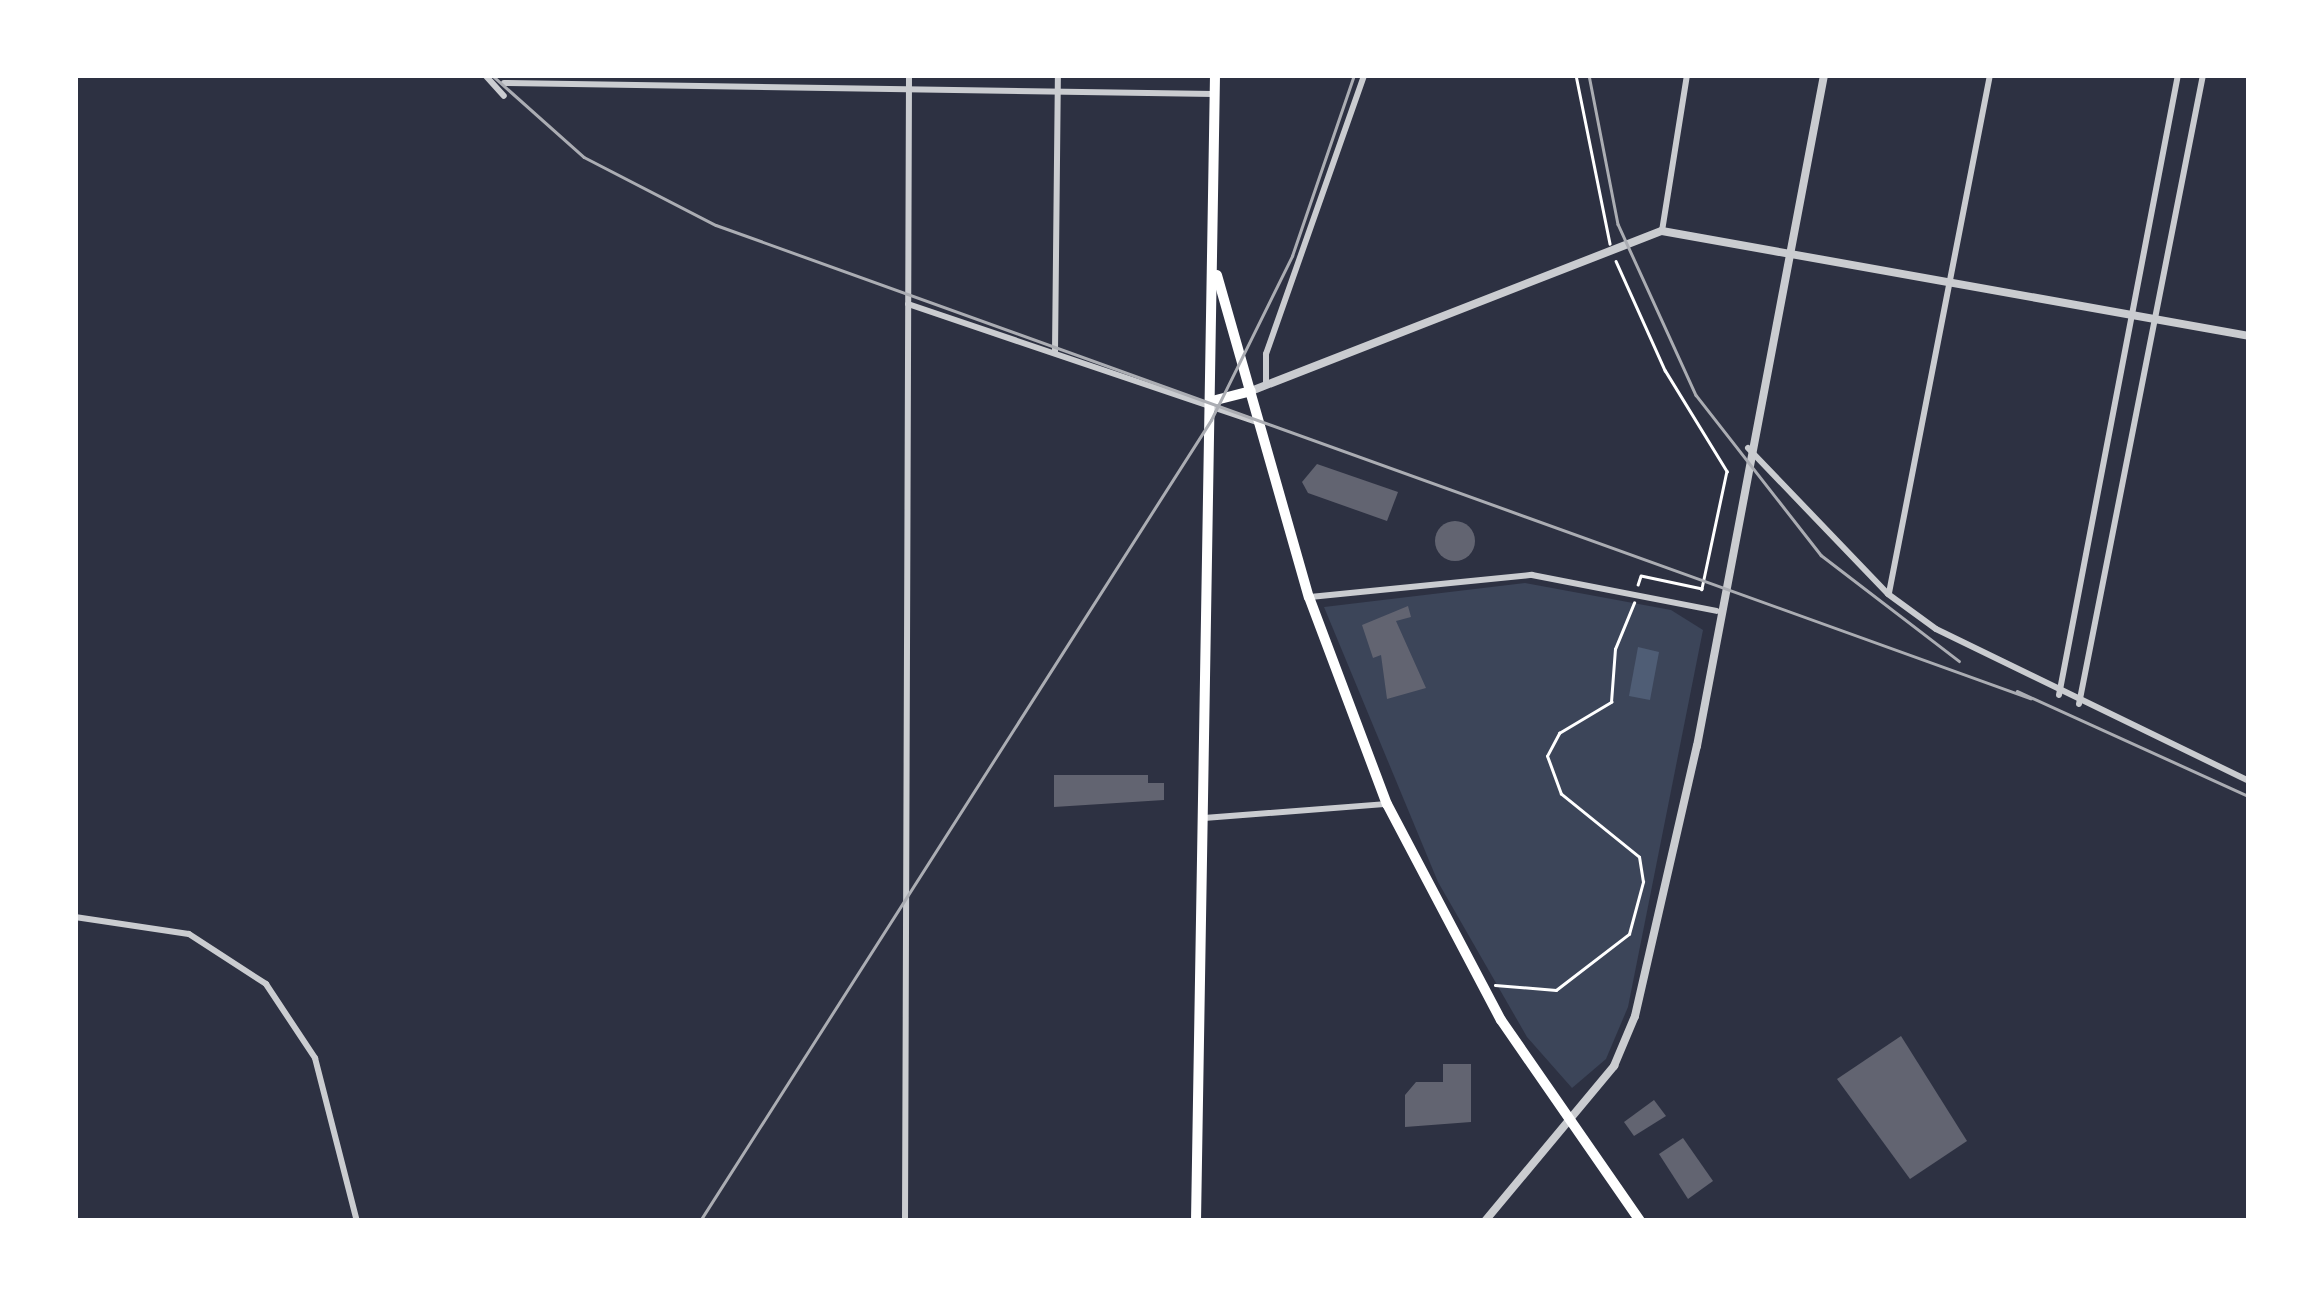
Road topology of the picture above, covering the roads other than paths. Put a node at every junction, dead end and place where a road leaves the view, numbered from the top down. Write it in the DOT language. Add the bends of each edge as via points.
graph roads {
  1 [pos="484,75"];
  2 [pos="908,75"];
  3 [pos="1058,75"];
  4 [pos="1215,75"];
  5 [pos="1364,75"];
  6 [pos="1687,75"];
  7 [pos="1824,75"];
  8 [pos="1990,75"];
  9 [pos="2178,75"];
  10 [pos="2204,75"];
  11 [pos="504,79"];
  12 [pos="908,90"];
  13 [pos="1058,90"];
  14 [pos="1215,94"];
  15 [pos="1662,231"];
  16 [pos="1793,251"];
  17 [pos="1214,265"];
  18 [pos="1954,278"];
  19 [pos="908,304"];
  20 [pos="2132,314"];
  21 [pos="2156,318"];
  22 [pos="2249,336"];
  23 [pos="1055,352"];
  24 [pos="1266,386"];
  25 [pos="1251,390"];
  26 [pos="1211,403"];
  27 [pos="1259,422"];
  28 [pos="1748,448"];
  29 [pos="1888,594"];
  30 [pos="1309,597"];
  31 [pos="1717,612"];
  32 [pos="2059,695"];
  33 [pos="2079,704"];
  34 [pos="2249,781"];
  35 [pos="1387,804"];
  36 [pos="1204,818"];
  37 [pos="75,917"];
  38 [pos="1572,1122"];
  39 [pos="357,1221"];
  40 [pos="906,1221"];
  41 [pos="1196,1221"];
  42 [pos="1485,1221"];
  43 [pos="1640,1221"];
  1 -- 11 [label="street" via="504,96"];
  2 -- 12 [label="street"];
  3 -- 13 [label="street"];
  4 -- 14 [label="main road"];
  5 -- 24 [label="street" via="1266,354"];
  6 -- 15 [label="street"];
  7 -- 16 [label="street"];
  8 -- 18 [label="street"];
  9 -- 20 [label="street"];
  10 -- 21 [label="street"];
  11 -- 12 [label="street"];
  12 -- 13 [label="street"];
  12 -- 19 [label="street"];
  13 -- 14 [label="street"];
  13 -- 23 [label="street"];
  14 -- 17 [label="main road"];
  15 -- 16 [label="street"];
  15 -- 24 [label="street"];
  16 -- 18 [label="street"];
  16 -- 28 [label="street"];
  17 -- 25 [label="main road"];
  17 -- 26 [label="main road"];
  18 -- 20 [label="street"];
  18 -- 29 [label="street"];
  19 -- 23 [label="street"];
  19 -- 40 [label="street"];
  20 -- 21 [label="street"];
  20 -- 32 [label="street"];
  21 -- 22 [label="street"];
  21 -- 33 [label="street"];
  23 -- 26 [label="street"];
  24 -- 25 [label="street"];
  25 -- 26 [label="main road"];
  25 -- 27 [label="main road"];
  26 -- 27 [label="street"];
  26 -- 36 [label="main road"];
  27 -- 30 [label="main road"];
  28 -- 29 [label="street"];
  28 -- 31 [label="street"];
  29 -- 32 [label="street" via="1982,658"];
  30 -- 31 [label="street" via="1532,575"];
  30 -- 35 [label="main road"];
  31 -- 38 [label="street" via="1647,975 1614,1066"];
  32 -- 33 [label="street"];
  33 -- 34 [label="street"];
  35 -- 36 [label="street"];
  35 -- 38 [label="main road" via="1501,1020"];
  36 -- 41 [label="main road"];
  37 -- 39 [label="street" via="189,934 266,984 315,1058"];
  38 -- 42 [label="street"];
  38 -- 43 [label="main road"];
}
